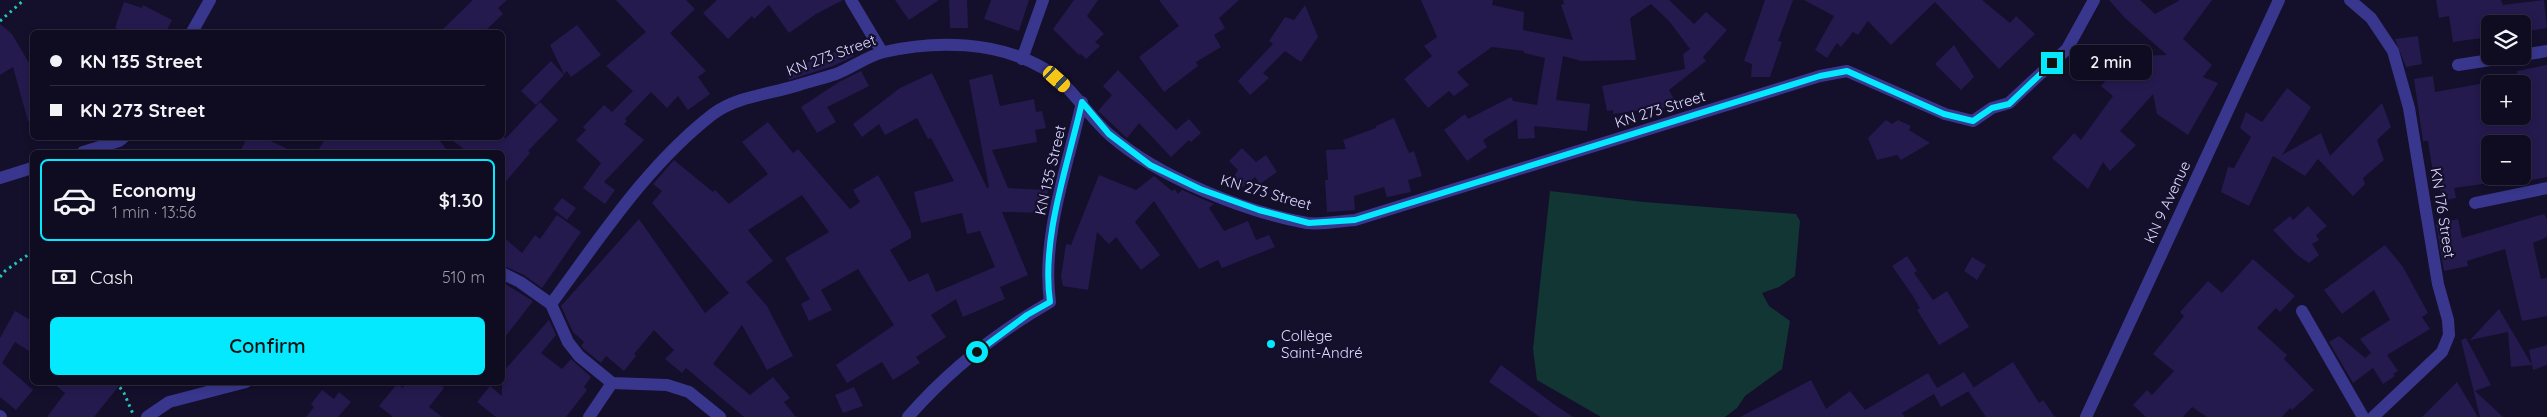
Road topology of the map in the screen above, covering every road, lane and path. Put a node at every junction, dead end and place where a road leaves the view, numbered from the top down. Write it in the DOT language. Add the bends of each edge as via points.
graph roads {
  1 [pos="24,0"];
  2 [pos="210,0"];
  3 [pos="851,0"];
  4 [pos="1043,0"];
  5 [pos="2094,0"];
  6 [pos="2279,0"];
  7 [pos="2350,0"];
  8 [pos="0,22"];
  9 [pos="193,30"];
  10 [pos="882,52"];
  11 [pos="2547,52"];
  12 [pos="2531,54"];
  13 [pos="1022,58"];
  14 [pos="2481,61"];
  15 [pos="2458,65"];
  16 [pos="1082,102"];
  17 [pos="120,140"];
  18 [pos="90,150"];
  19 [pos="30,169"];
  20 [pos="0,178"];
  21 [pos="2547,188"];
  22 [pos="2475,203"];
  23 [pos="30,253"];
  24 [pos="505,274"];
  25 [pos="0,277"];
  26 [pos="550,304"];
  27 [pos="2302,311"];
  28 [pos="612,383"];
  29 [pos="118,385"];
  30 [pos="234,385"];
  31 [pos="135,417"];
  32 [pos="147,417"];
  33 [pos="589,417"];
  34 [pos="720,417"];
  35 [pos="908,417"];
  36 [pos="2086,417"];
  37 [pos="2363,417"];
  38 [pos="2373,417"];
  1 -- 8 [label="path"];
  2 -- 9 [label="street"];
  3 -- 10 [label="street"];
  4 -- 13 [label="street"];
  5 -- 16 [label="street, KN 273 Street" via="2066,50 2009,104 1992,108 1973,121 1944,114 1847,71 1820,76 1355,220 1309,223 1200,189 1150,165 1109,134"];
  6 -- 36 [label="street, KN 9 Avenue"];
  7 -- 38 [label="street, KN 176 Street" via="2371,18 2393,51 2409,108 2449,335 2442,352"];
  10 -- 13 [label="street, KN 273 Street" via="924,46 978,45"];
  10 -- 26 [label="street, KN 273 Street" via="836,74 740,100 715,113 669,152"];
  11 -- 12 [label="street"];
  13 -- 16 [label="street, KN 273 Street" via="1044,68"];
  14 -- 15 [label="street"];
  16 -- 35 [label="street, KN 135 Street" via="1054,221 1047,279 1050,302 977,352"];
  17 -- 18 [label="street"];
  19 -- 20 [label="street"];
  21 -- 22 [label="street"];
  23 -- 25 [label="path"];
  24 -- 26 [label="street"];
  26 -- 28 [label="street" via="568,342 579,356"];
  27 -- 37 [label="street"];
  28 -- 33 [label="street"];
  28 -- 34 [label="street" via="667,385 689,392"];
  29 -- 31 [label="path"];
  30 -- 32 [label="street" via="169,402"];
}
